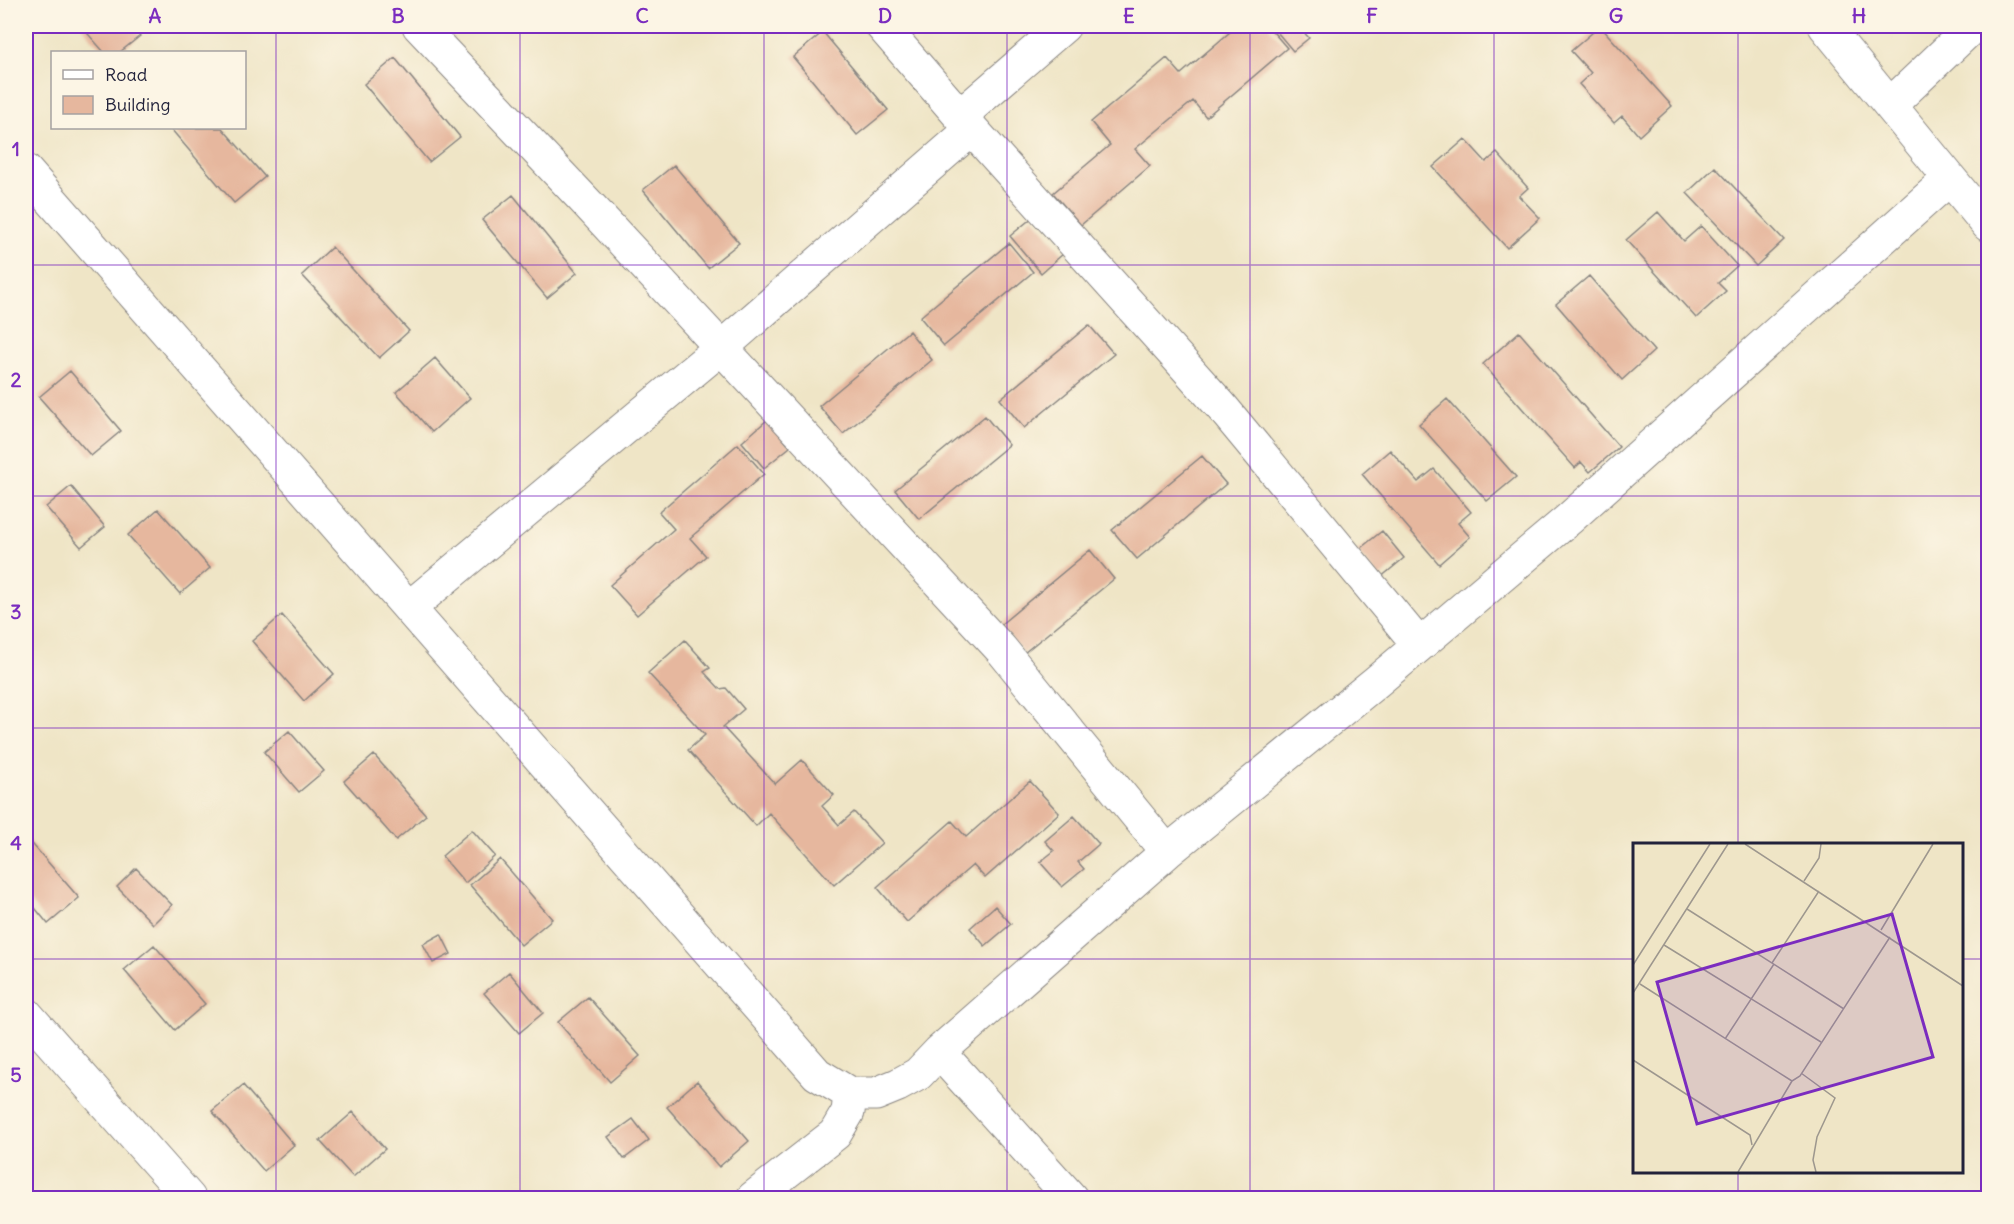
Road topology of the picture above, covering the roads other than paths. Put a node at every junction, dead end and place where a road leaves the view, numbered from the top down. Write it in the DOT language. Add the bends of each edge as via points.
graph roads {
  1 [pos="419,26"];
  2 [pos="882,26"];
  3 [pos="1064,26"];
  4 [pos="1825,26"];
  5 [pos="1973,26"];
  6 [pos="1891,104"];
  7 [pos="966,122"];
  8 [pos="26,171"];
  9 [pos="1949,179"];
  10 [pos="1989,225"];
  11 [pos="722,347"];
  12 [pos="409,608"];
  13 [pos="1419,645"];
  14 [pos="1167,852"];
  15 [pos="26,1014"];
  16 [pos="939,1052"];
  17 [pos="850,1094"];
  18 [pos="189,1198"];
  19 [pos="753,1198"];
  20 [pos="1071,1198"];
  1 -- 11 [label="street"];
  2 -- 7 [label="street"];
  3 -- 7 [label="street"];
  4 -- 6 [label="street"];
  5 -- 6 [label="street"];
  6 -- 9 [label="street"];
  7 -- 11 [label="street"];
  7 -- 13 [label="street" via="1221,406"];
  8 -- 12 [label="street"];
  9 -- 10 [label="street"];
  9 -- 13 [label="street" via="1569,519"];
  11 -- 12 [label="street"];
  11 -- 14 [label="street" via="1001,649"];
  12 -- 17 [label="street" via="817,1074"];
  13 -- 14 [label="street"];
  14 -- 16 [label="street"];
  15 -- 18 [label="street"];
  16 -- 17 [label="street" via="918,1074 898,1085 876,1094"];
  16 -- 20 [label="street"];
  17 -- 19 [label="street" via="848,1112 835,1134"];
}
